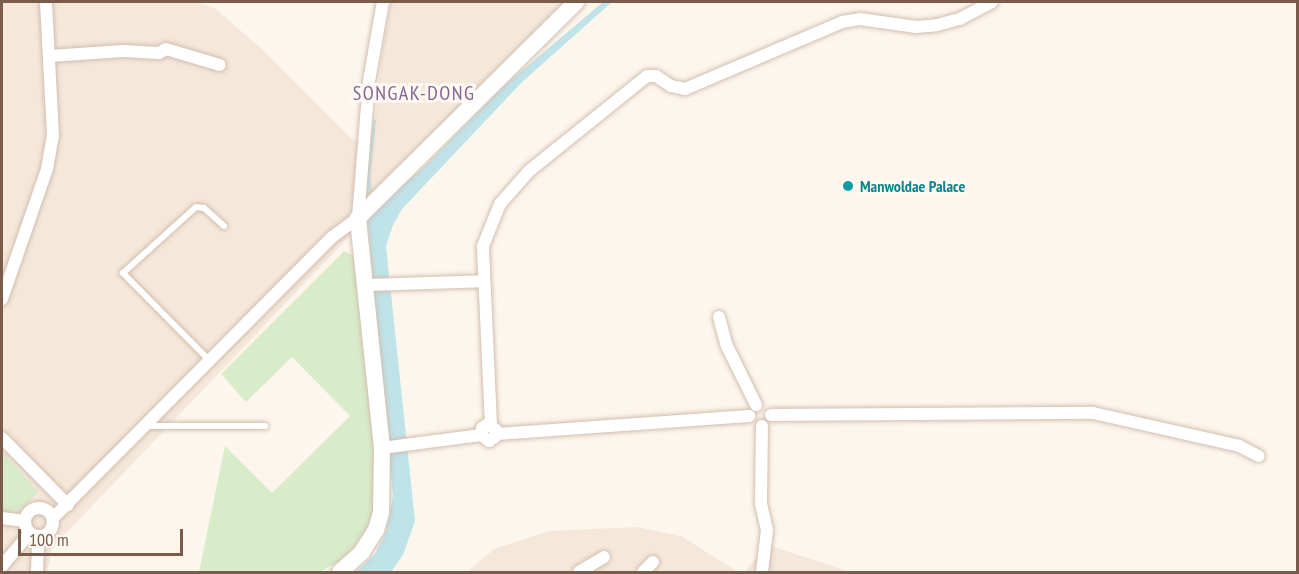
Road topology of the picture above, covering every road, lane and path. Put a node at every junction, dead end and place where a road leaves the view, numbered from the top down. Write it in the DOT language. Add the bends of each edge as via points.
graph roads {
  1 [pos="46,2"];
  2 [pos="383,2"];
  3 [pos="576,2"];
  4 [pos="992,2"];
  5 [pos="50,56"];
  6 [pos="220,65"];
  7 [pos="366,210"];
  8 [pos="224,226"];
  9 [pos="484,281"];
  10 [pos="370,285"];
  11 [pos="2,299"];
  12 [pos="719,317"];
  13 [pos="210,361"];
  14 [pos="753,410"];
  15 [pos="771,414"];
  16 [pos="146,426"];
  17 [pos="265,426"];
  18 [pos="762,426"];
  19 [pos="494,429"];
  20 [pos="2,438"];
  21 [pos="386,447"];
  22 [pos="1259,456"];
  23 [pos="68,505"];
  24 [pos="2,518"];
  25 [pos="53,518"];
  26 [pos="24,521"];
  27 [pos="34,535"];
  28 [pos="604,557"];
  29 [pos="653,562"];
  30 [pos="2,566"];
  31 [pos="37,573"];
  32 [pos="340,573"];
  33 [pos="579,573"];
  34 [pos="643,573"];
  35 [pos="762,573"];
  1 -- 5 [label="street"];
  2 -- 7 [label="street" via="369,81"];
  3 -- 7 [label="street"];
  4 -- 9 [label="street" via="960,20 937,25 916,27 860,18 842,22 685,88 646,76 514,184 490,222 483,246"];
  5 -- 6 [label="street" via="159,53 166,49"];
  5 -- 11 [label="street" via="53,136 47,169"];
  7 -- 10 [label="street"];
  7 -- 13 [label="street" via="333,237"];
  8 -- 13 [label="lane" via="204,208 196,207 123,273"];
  9 -- 10 [label="street"];
  9 -- 19 [label="street"];
  10 -- 21 [label="street"];
  12 -- 14 [label="street"];
  13 -- 16 [label="street"];
  14 -- 15 [label="street" via="763,404"];
  14 -- 18 [label="street" via="752,422"];
  14 -- 19 [label="street"];
  15 -- 18 [label="street" via="770,421"];
  15 -- 22 [label="street" via="1093,413 1239,446"];
  16 -- 17 [label="lane"];
  16 -- 23 [label="street"];
  18 -- 35 [label="street" via="761,503 766,530"];
  19 -- 21 [label="street" via="489,441 481,435"];
  20 -- 23 [label="street"];
  21 -- 32 [label="street" via="381,512 375,530 362,552"];
  23 -- 25 [label="street"];
  24 -- 26 [label="street"];
  25 -- 26 [label="street" via="40,507 31,509"];
  25 -- 27 [label="street" via="50,531"];
  26 -- 27 [label="street"];
  27 -- 30 [label="street"];
  27 -- 31 [label="street"];
  28 -- 33 [label="street"];
  29 -- 34 [label="street"];
}
